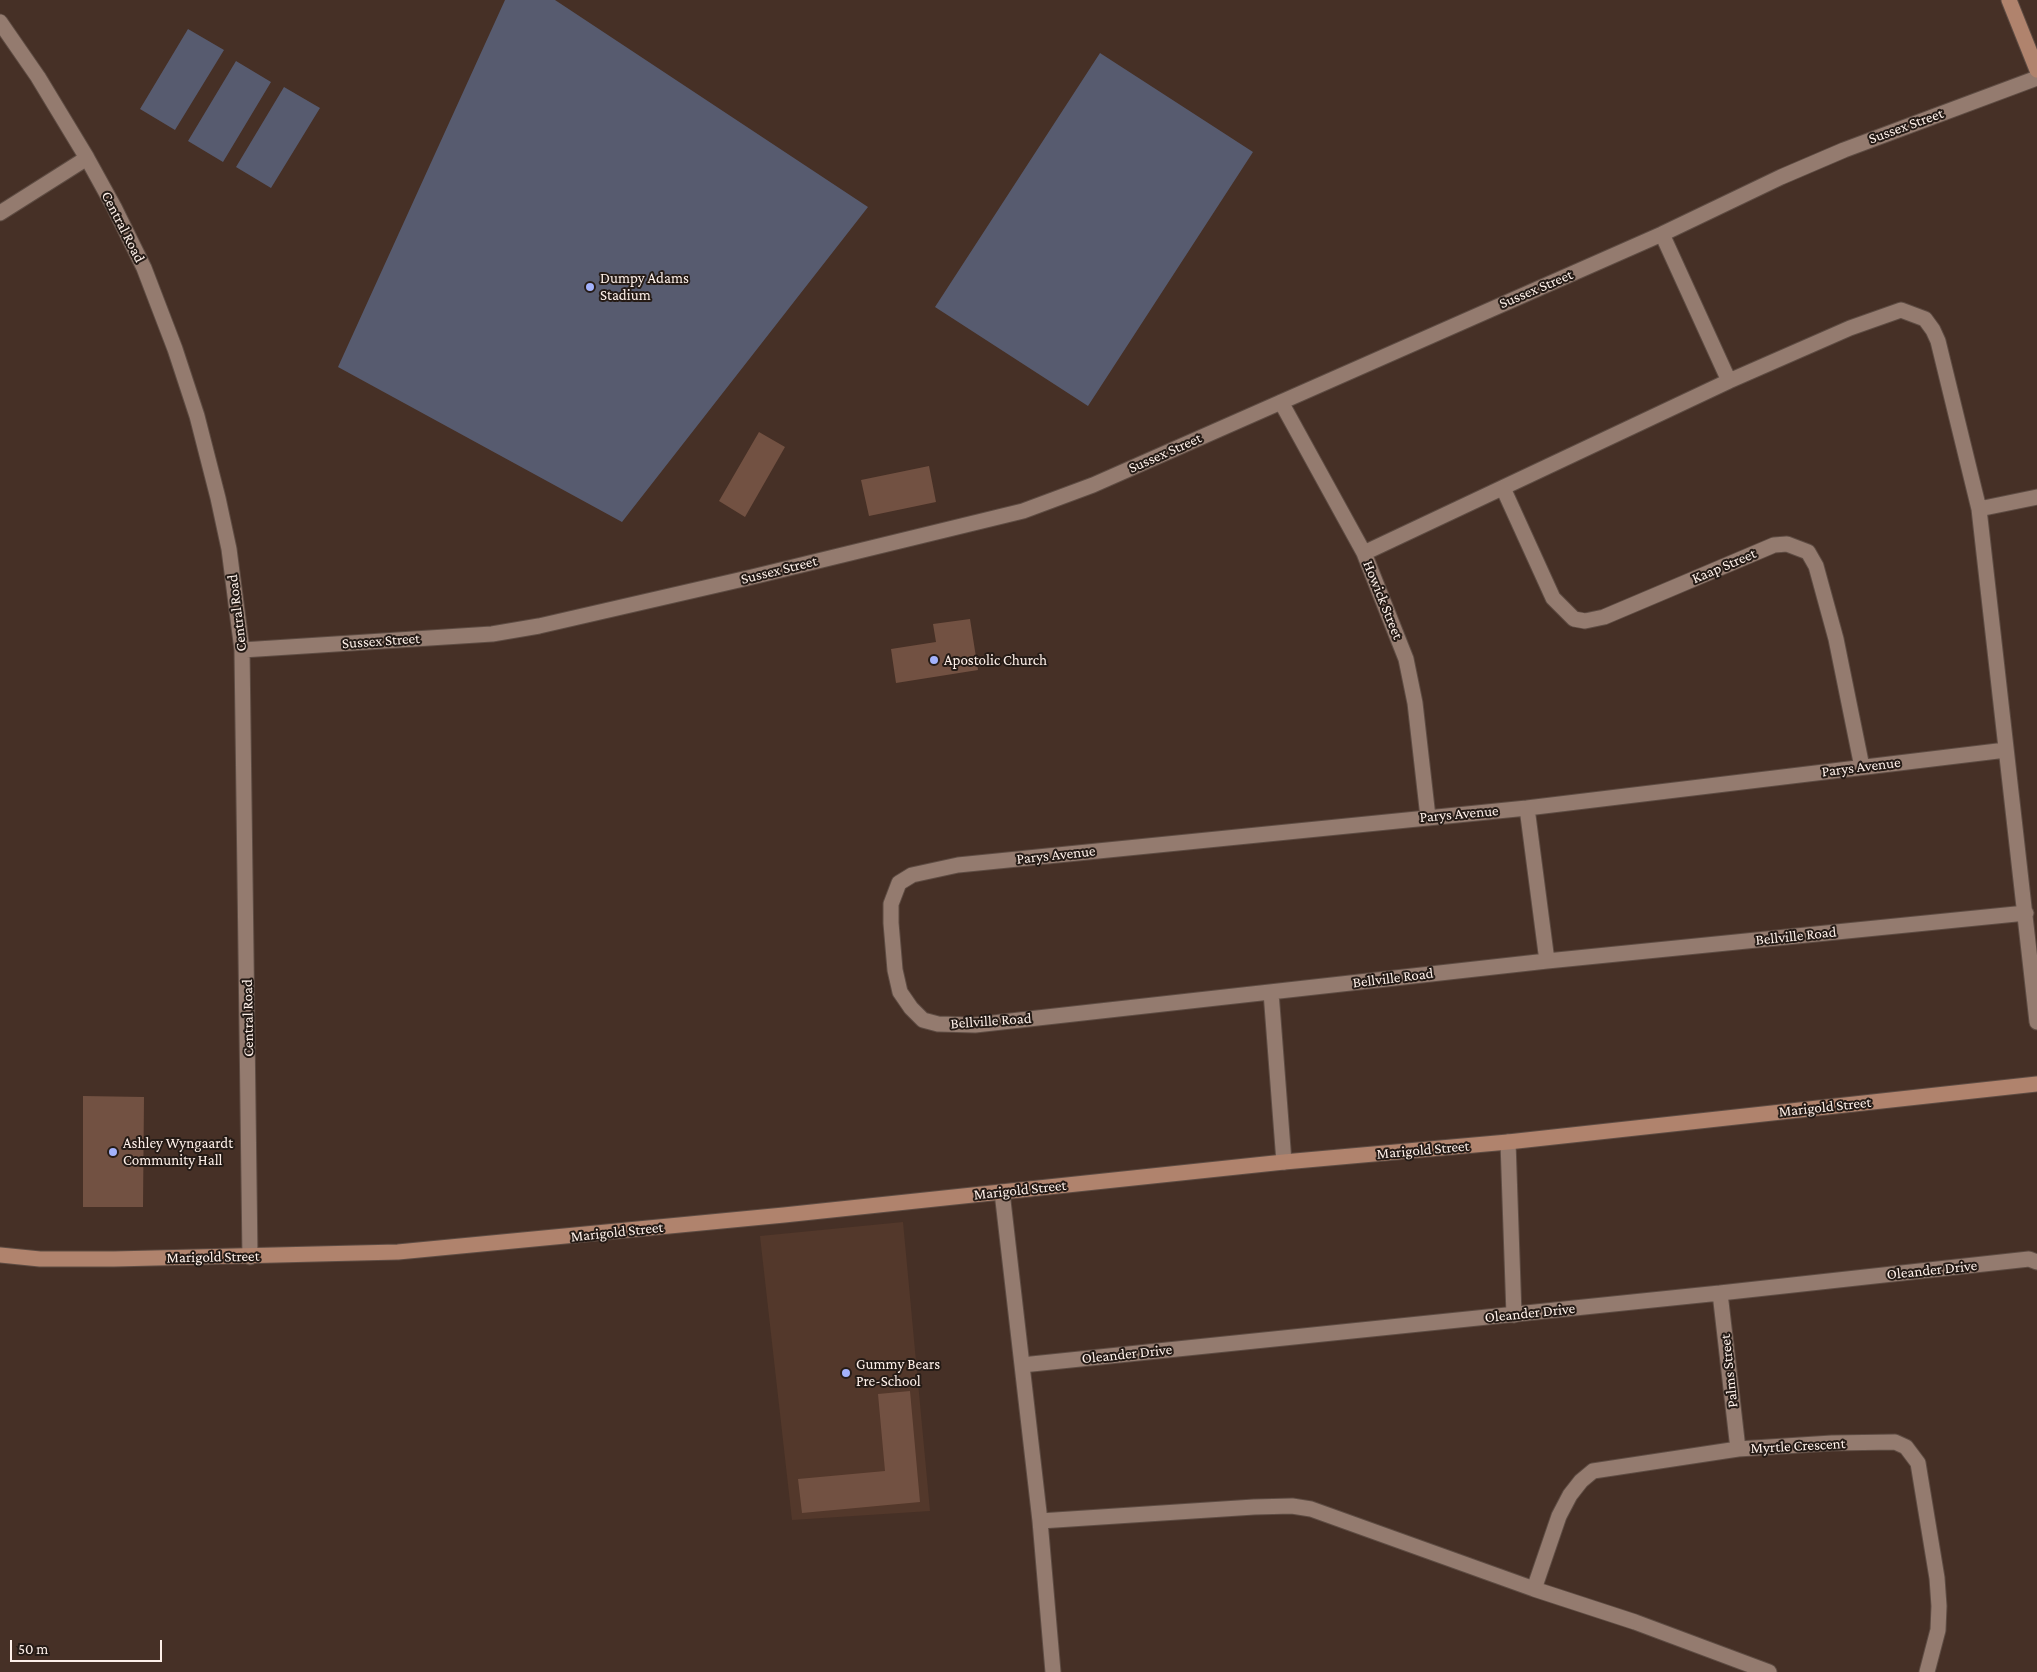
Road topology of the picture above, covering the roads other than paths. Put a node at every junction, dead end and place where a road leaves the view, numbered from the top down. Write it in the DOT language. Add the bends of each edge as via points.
graph roads {
  1 [pos="2009,0"];
  2 [pos="0,22"];
  3 [pos="2037,70"];
  4 [pos="2037,78"];
  5 [pos="87,158"];
  6 [pos="0,213"];
  7 [pos="1662,234"];
  8 [pos="1729,381"];
  9 [pos="1281,402"];
  10 [pos="1502,488"];
  11 [pos="2037,497"];
  12 [pos="1979,509"];
  13 [pos="1364,553"];
  14 [pos="242,650"];
  15 [pos="2006,750"];
  16 [pos="1862,767"];
  17 [pos="1527,808"];
  18 [pos="1428,817"];
  19 [pos="912,875"];
  20 [pos="2026,913"];
  21 [pos="1547,961"];
  22 [pos="1271,992"];
  23 [pos="2037,1022"];
  24 [pos="2037,1084"];
  25 [pos="1508,1142"];
  26 [pos="1284,1162"];
  27 [pos="1002,1192"];
  28 [pos="0,1255"];
  29 [pos="250,1257"];
  30 [pos="2037,1262"];
  31 [pos="1720,1293"];
  32 [pos="1514,1315"];
  33 [pos="1022,1365"];
  34 [pos="1738,1449"];
  35 [pos="1040,1521"];
  36 [pos="1534,1589"];
  37 [pos="1052,1672"];
  38 [pos="1769,1672"];
  39 [pos="1927,1672"];
  1 -- 3 [label="street"];
  2 -- 5 [label="street, Central Road"];
  4 -- 7 [label="street, Sussex Street" via="1844,150"];
  5 -- 6 [label="street"];
  5 -- 14 [label="street, Central Road" via="144,268 197,416 229,549"];
  7 -- 8 [label="street"];
  7 -- 9 [label="street, Sussex Street"];
  8 -- 10 [label="street"];
  8 -- 12 [label="street" via="1881,316 1901,310 1925,320 1938,341"];
  9 -- 13 [label="street, Howick Street"];
  9 -- 14 [label="street, Sussex Street" via="1064,497 964,527 539,626 492,634"];
  10 -- 13 [label="street"];
  10 -- 16 [label="street, Kaap Street" via="1553,598 1574,619 1585,621 1604,617 1774,545 1787,544 1808,552 1816,566 1836,639"];
  11 -- 12 [label="street"];
  12 -- 15 [label="street"];
  13 -- 18 [label="street, Howick Street" via="1406,658 1415,703"];
  14 -- 29 [label="street, Central Road"];
  15 -- 16 [label="street, Parys Avenue"];
  15 -- 20 [label="street"];
  16 -- 17 [label="street, Parys Avenue"];
  17 -- 18 [label="street, Parys Avenue"];
  17 -- 21 [label="street"];
  18 -- 19 [label="street, Parys Avenue" via="958,865"];
  19 -- 22 [label="street, Bellville Road" via="899,883 894,893 890,923 900,992 923,1020 938,1024 975,1025"];
  20 -- 21 [label="street, Bellville Road"];
  20 -- 23 [label="street"];
  21 -- 22 [label="street, Bellville Road"];
  22 -- 26 [label="street"];
  24 -- 25 [label="street, Marigold Street"];
  25 -- 26 [label="street, Marigold Street"];
  25 -- 32 [label="street"];
  26 -- 27 [label="street, Marigold Street"];
  27 -- 29 [label="street, Marigold Street" via="398,1252"];
  27 -- 33 [label="street"];
  28 -- 29 [label="street, Marigold Street" via="40,1259"];
  30 -- 31 [label="street, Oleander Drive" via="2029,1259"];
  31 -- 32 [label="street, Oleander Drive"];
  31 -- 34 [label="street, Palms Street"];
  32 -- 33 [label="street, Oleander Drive"];
  33 -- 35 [label="street"];
  34 -- 36 [label="street, Myrtle Crescent" via="1593,1471 1570,1495 1559,1516"];
  34 -- 39 [label="street, Myrtle Crescent" via="1895,1442 1906,1447 1918,1463 1937,1578 1938,1630"];
  35 -- 36 [label="street" via="1292,1506 1328,1514"];
  35 -- 37 [label="street"];
  36 -- 38 [label="street" via="1635,1622"];
}
